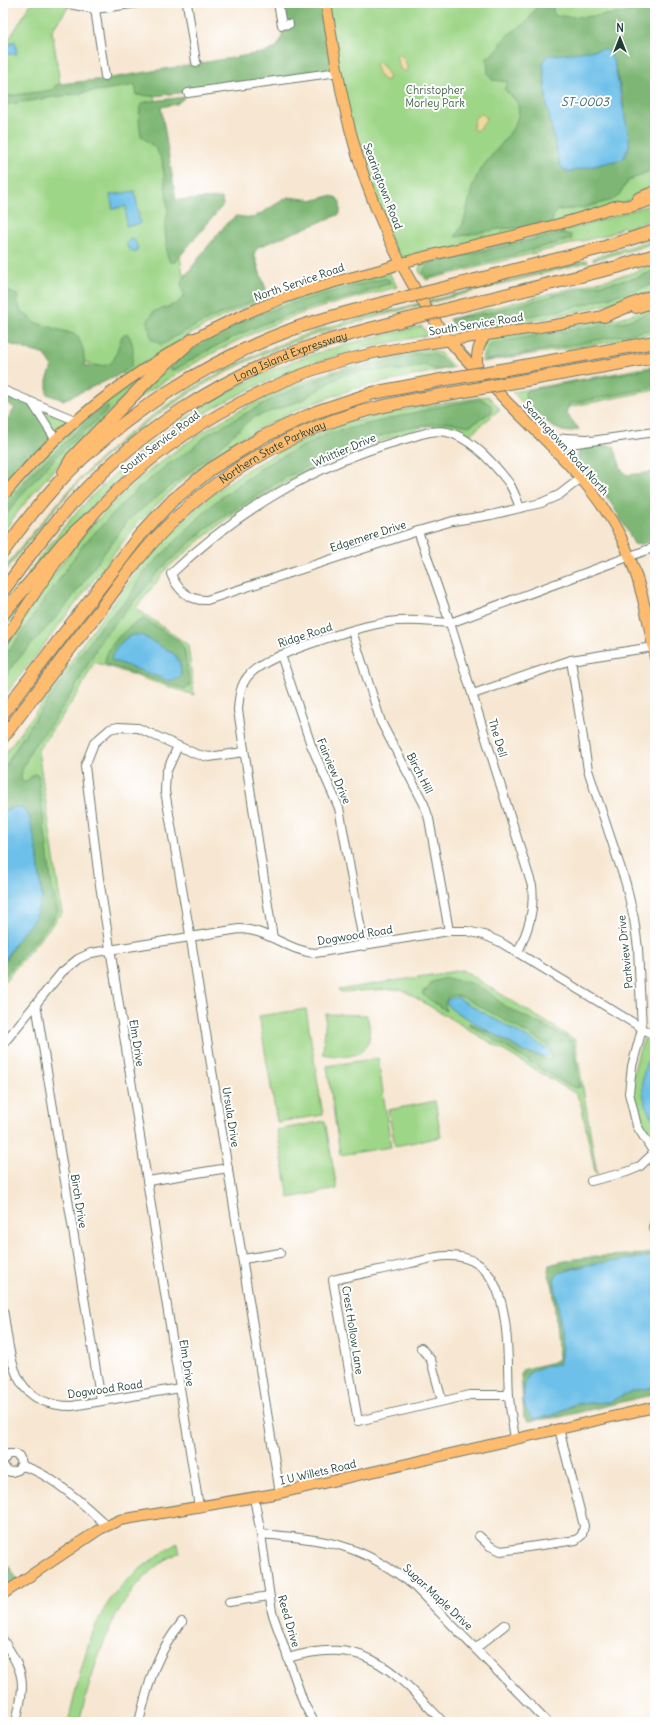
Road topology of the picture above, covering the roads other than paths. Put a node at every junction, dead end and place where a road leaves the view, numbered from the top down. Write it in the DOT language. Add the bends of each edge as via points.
graph roads {
  1 [pos="139,3"];
  2 [pos="187,3"];
  3 [pos="278,3"];
  4 [pos="326,3"];
  5 [pos="68,4"];
  6 [pos="95,10"];
  7 [pos="289,24"];
  8 [pos="196,62"];
  9 [pos="338,72"];
  10 [pos="105,76"];
  11 [pos="188,93"];
  12 [pos="655,191"];
  13 [pos="655,198"];
  14 [pos="612,208"];
  15 [pos="655,231"];
  16 [pos="655,255"];
  17 [pos="401,263"];
  18 [pos="655,295"];
  19 [pos="655,302"];
  20 [pos="604,316"];
  21 [pos="486,335"];
  22 [pos="193,339"];
  23 [pos="449,341"];
  24 [pos="655,342"];
  25 [pos="655,356"];
  26 [pos="478,372"];
  27 [pos="3,390"];
  28 [pos="33,404"];
  29 [pos="77,421"];
  30 [pos="655,432"];
  31 [pos="56,440"];
  32 [pos="553,449"];
  33 [pos="580,480"];
  34 [pos="58,483"];
  35 [pos="3,496"];
  36 [pos="520,508"];
  37 [pos="89,519"];
  38 [pos="418,531"];
  39 [pos="655,547"];
  40 [pos="3,552"];
  41 [pos="630,557"];
  42 [pos="171,574"];
  43 [pos="3,591"];
  44 [pos="3,614"];
  45 [pos="450,624"];
  46 [pos="352,631"];
  47 [pos="3,641"];
  48 [pos="653,647"];
  49 [pos="281,655"];
  50 [pos="655,658"];
  51 [pos="571,660"];
  52 [pos="473,694"];
  53 [pos="3,713"];
  54 [pos="3,737"];
  55 [pos="178,746"];
  56 [pos="244,752"];
  57 [pos="449,931"];
  58 [pos="191,936"];
  59 [pos="273,938"];
  60 [pos="364,946"];
  61 [pos="110,949"];
  62 [pos="518,952"];
  63 [pos="36,1004"];
  64 [pos="642,1029"];
  65 [pos="655,1036"];
  66 [pos="3,1044"];
  67 [pos="655,1153"];
  68 [pos="228,1168"];
  69 [pos="655,1170"];
  70 [pos="148,1181"];
  71 [pos="591,1181"];
  72 [pos="280,1253"];
  73 [pos="243,1259"];
  74 [pos="3,1309"];
  75 [pos="421,1348"];
  76 [pos="180,1388"];
  77 [pos="509,1395"];
  78 [pos="101,1401"];
  79 [pos="442,1401"];
  80 [pos="655,1407"];
  81 [pos="559,1429"];
  82 [pos="515,1439"];
  83 [pos="3,1461"];
  84 [pos="3,1465"];
  85 [pos="21,1466"];
  86 [pos="280,1493"];
  87 [pos="254,1498"];
  88 [pos="199,1507"];
  89 [pos="107,1526"];
  90 [pos="261,1534"];
  91 [pos="479,1536"];
  92 [pos="3,1594"];
  93 [pos="269,1596"];
  94 [pos="229,1602"];
  95 [pos="182,1622"];
  96 [pos="505,1625"];
  97 [pos="3,1640"];
  98 [pos="476,1648"];
  99 [pos="288,1658"];
  100 [pos="16,1722"];
  101 [pos="139,1722"];
  102 [pos="314,1722"];
  103 [pos="443,1722"];
  104 [pos="547,1722"];
  1 -- 6 [label="street"];
  2 -- 8 [label="street"];
  3 -- 7 [label="street" via="282,25"];
  4 -- 9 [label="main road, Searingtown Road"];
  5 -- 6 [label="street"];
  6 -- 10 [label="street"];
  9 -- 11 [label="street"];
  9 -- 17 [label="main road, Searingtown Road" via="358,159"];
  12 -- 14 [label="main road, North Service Road"];
  13 -- 14 [label="highway" via="630,206"];
  14 -- 17 [label="main road, North Service Road" via="552,226"];
  15 -- 34 [label="highway, Long Island Expressway, bridge" via="605,247 295,328 255,345 187,381 100,443"];
  16 -- 43 [label="highway, Long Island Expressway, bridge" via="617,267 339,337 282,357 218,388 177,412 125,452 86,489 46,534"];
  17 -- 22 [label="main road, North Service Road" via="278,300"];
  17 -- 23 [label="main road, Searingtown Road"];
  18 -- 20 [label="highway"];
  19 -- 20 [label="main road, South Service Road"];
  20 -- 21 [label="main road, South Service Road"];
  21 -- 23 [label="main road, South Service Road"];
  21 -- 26 [label="main road" via="477,352"];
  22 -- 29 [label="main road, North Service Road" via="132,377"];
  22 -- 34 [label="highway" via="147,381 72,458"];
  23 -- 26 [label="main road, Searingtown Road North"];
  23 -- 37 [label="main road, South Service Road" via="346,360 298,376 249,398 168,448"];
  24 -- 53 [label="highway, Northern State Parkway, bridge" via="373,393 316,412 256,440 202,476 173,500 136,539"];
  25 -- 54 [label="highway, Northern State Parkway, bridge" via="371,409 325,424 271,449 210,488 174,520 141,556"];
  26 -- 32 [label="main road, Searingtown Road North"];
  27 -- 28 [label="street"];
  28 -- 29 [label="street"];
  28 -- 31 [label="street"];
  29 -- 31 [label="main road, North Service Road"];
  30 -- 32 [label="street" via="594,441 565,438"];
  31 -- 35 [label="main road, North Service Road"];
  32 -- 33 [label="main road, Searingtown Road North"];
  33 -- 36 [label="street, Edgemere Drive" via="550,499"];
  33 -- 41 [label="main road, Searingtown Road North" via="608,515"];
  34 -- 40 [label="highway, Long Island Expressway"];
  36 -- 38 [label="street, Edgemere Drive" via="453,521"];
  36 -- 42 [label="street, Whittier Drive" via="509,484 469,442 446,432 429,432 386,444 293,484 228,525"];
  37 -- 44 [label="highway" via="63,543"];
  37 -- 47 [label="main road, South Service Road"];
  38 -- 42 [label="street, Edgemere Drive" via="207,600 186,595 176,586"];
  38 -- 45 [label="street, The Dell"];
  39 -- 41 [label="street, Ridge Road"];
  41 -- 45 [label="street, Ridge Road"];
  41 -- 48 [label="main road, Searingtown Road North"];
  45 -- 46 [label="street, Ridge Road" via="416,620 390,622"];
  45 -- 52 [label="street, The Dell"];
  46 -- 49 [label="street, Ridge Road"];
  46 -- 57 [label="street, Birch Hill" via="381,722 424,804 429,819"];
  48 -- 50 [label="main road, Searingtown Road North"];
  48 -- 51 [label="street"];
  49 -- 56 [label="street, Ridge Road" via="257,666 241,688 238,710"];
  49 -- 60 [label="street, Fairview Drive" via="311,745 339,808"];
  51 -- 52 [label="street"];
  51 -- 64 [label="street, Parkview Drive" via="588,770 626,884 634,918 639,956"];
  52 -- 62 [label="street, The Dell" via="532,886 533,915"];
  55 -- 56 [label="street, Elm Drive" via="209,757"];
  55 -- 58 [label="street, Ursula Drive" via="166,773 165,791"];
  55 -- 61 [label="street, Elm Drive" via="138,728 118,727 100,736 87,758 85,779"];
  56 -- 59 [label="street, Ridge Road"];
  57 -- 60 [label="street, Dogwood Road"];
  57 -- 62 [label="street, Dogwood Road" via="467,931 484,935"];
  58 -- 59 [label="street, Dogwood Road" via="242,929"];
  58 -- 61 [label="street, Dogwood Road"];
  58 -- 68 [label="street, Ursula Drive"];
  59 -- 60 [label="street, Dogwood Road" via="296,950 306,952 326,953"];
  61 -- 63 [label="street, Dogwood Road" via="91,953 70,964"];
  61 -- 70 [label="street, Elm Drive"];
  62 -- 64 [label="street, Dogwood Road"];
  63 -- 66 [label="street, Dogwood Road"];
  63 -- 78 [label="street, Birch Drive"];
  64 -- 65 [label="street, Dogwood Road"];
  64 -- 67 [label="street, Parkview Drive" via="632,1066 629,1093 637,1126"];
  67 -- 69 [label="street, Parkview Drive"];
  67 -- 71 [label="street" via="639,1167"];
  68 -- 70 [label="street"];
  68 -- 73 [label="street, Ursula Drive"];
  70 -- 76 [label="street, Elm Drive"];
  72 -- 73 [label="street"];
  73 -- 86 [label="street, Ursula Drive"];
  74 -- 78 [label="street, Dogwood Road" via="13,1368 18,1380 29,1393 43,1402 56,1406"];
  75 -- 79 [label="street" via="431,1360"];
  76 -- 78 [label="street, Dogwood Road"];
  76 -- 88 [label="street, Elm Drive"];
  77 -- 79 [label="street, Crest Hollow Lane" via="470,1395"];
  77 -- 79 [label="street, Crest Hollow Lane" via="508,1351 502,1304 497,1287 479,1264 464,1258 445,1256 333,1280 358,1420"];
  77 -- 82 [label="street, Crest Hollow Lane"];
  80 -- 81 [label="main road, I U Willets Road"];
  81 -- 82 [label="main road, I U Willets Road"];
  81 -- 91 [label="street" via="584,1526 582,1534 576,1540 501,1551 490,1546"];
  82 -- 86 [label="main road, I U Willets Road"];
  83 -- 85 [label="street" via="8,1454 14,1454 20,1458"];
  84 -- 85 [label="street" via="7,1471 12,1472"];
  85 -- 89 [label="street" via="35,1470 63,1488"];
  86 -- 87 [label="main road, I U Willets Road"];
  87 -- 88 [label="main road, I U Willets Road"];
  87 -- 90 [label="street, Reed Drive"];
  88 -- 89 [label="main road, I U Willets Road" via="132,1518"];
  89 -- 92 [label="main road, I U Willets Road"];
  90 -- 93 [label="street, Reed Drive"];
  90 -- 98 [label="street, Sugar Maple Drive" via="328,1541 375,1558 413,1585"];
  93 -- 94 [label="street"];
  93 -- 99 [label="street, Reed Drive"];
  95 -- 101 [label="street" via="170,1636 157,1659 148,1683"];
  96 -- 98 [label="street"];
  97 -- 100 [label="street" via="20,1667 23,1679"];
  98 -- 104 [label="street, Sugar Maple Drive"];
  99 -- 102 [label="street, Reed Drive" via="304,1704"];
  99 -- 103 [label="street" via="314,1651 334,1650 372,1659 400,1678"];
}
